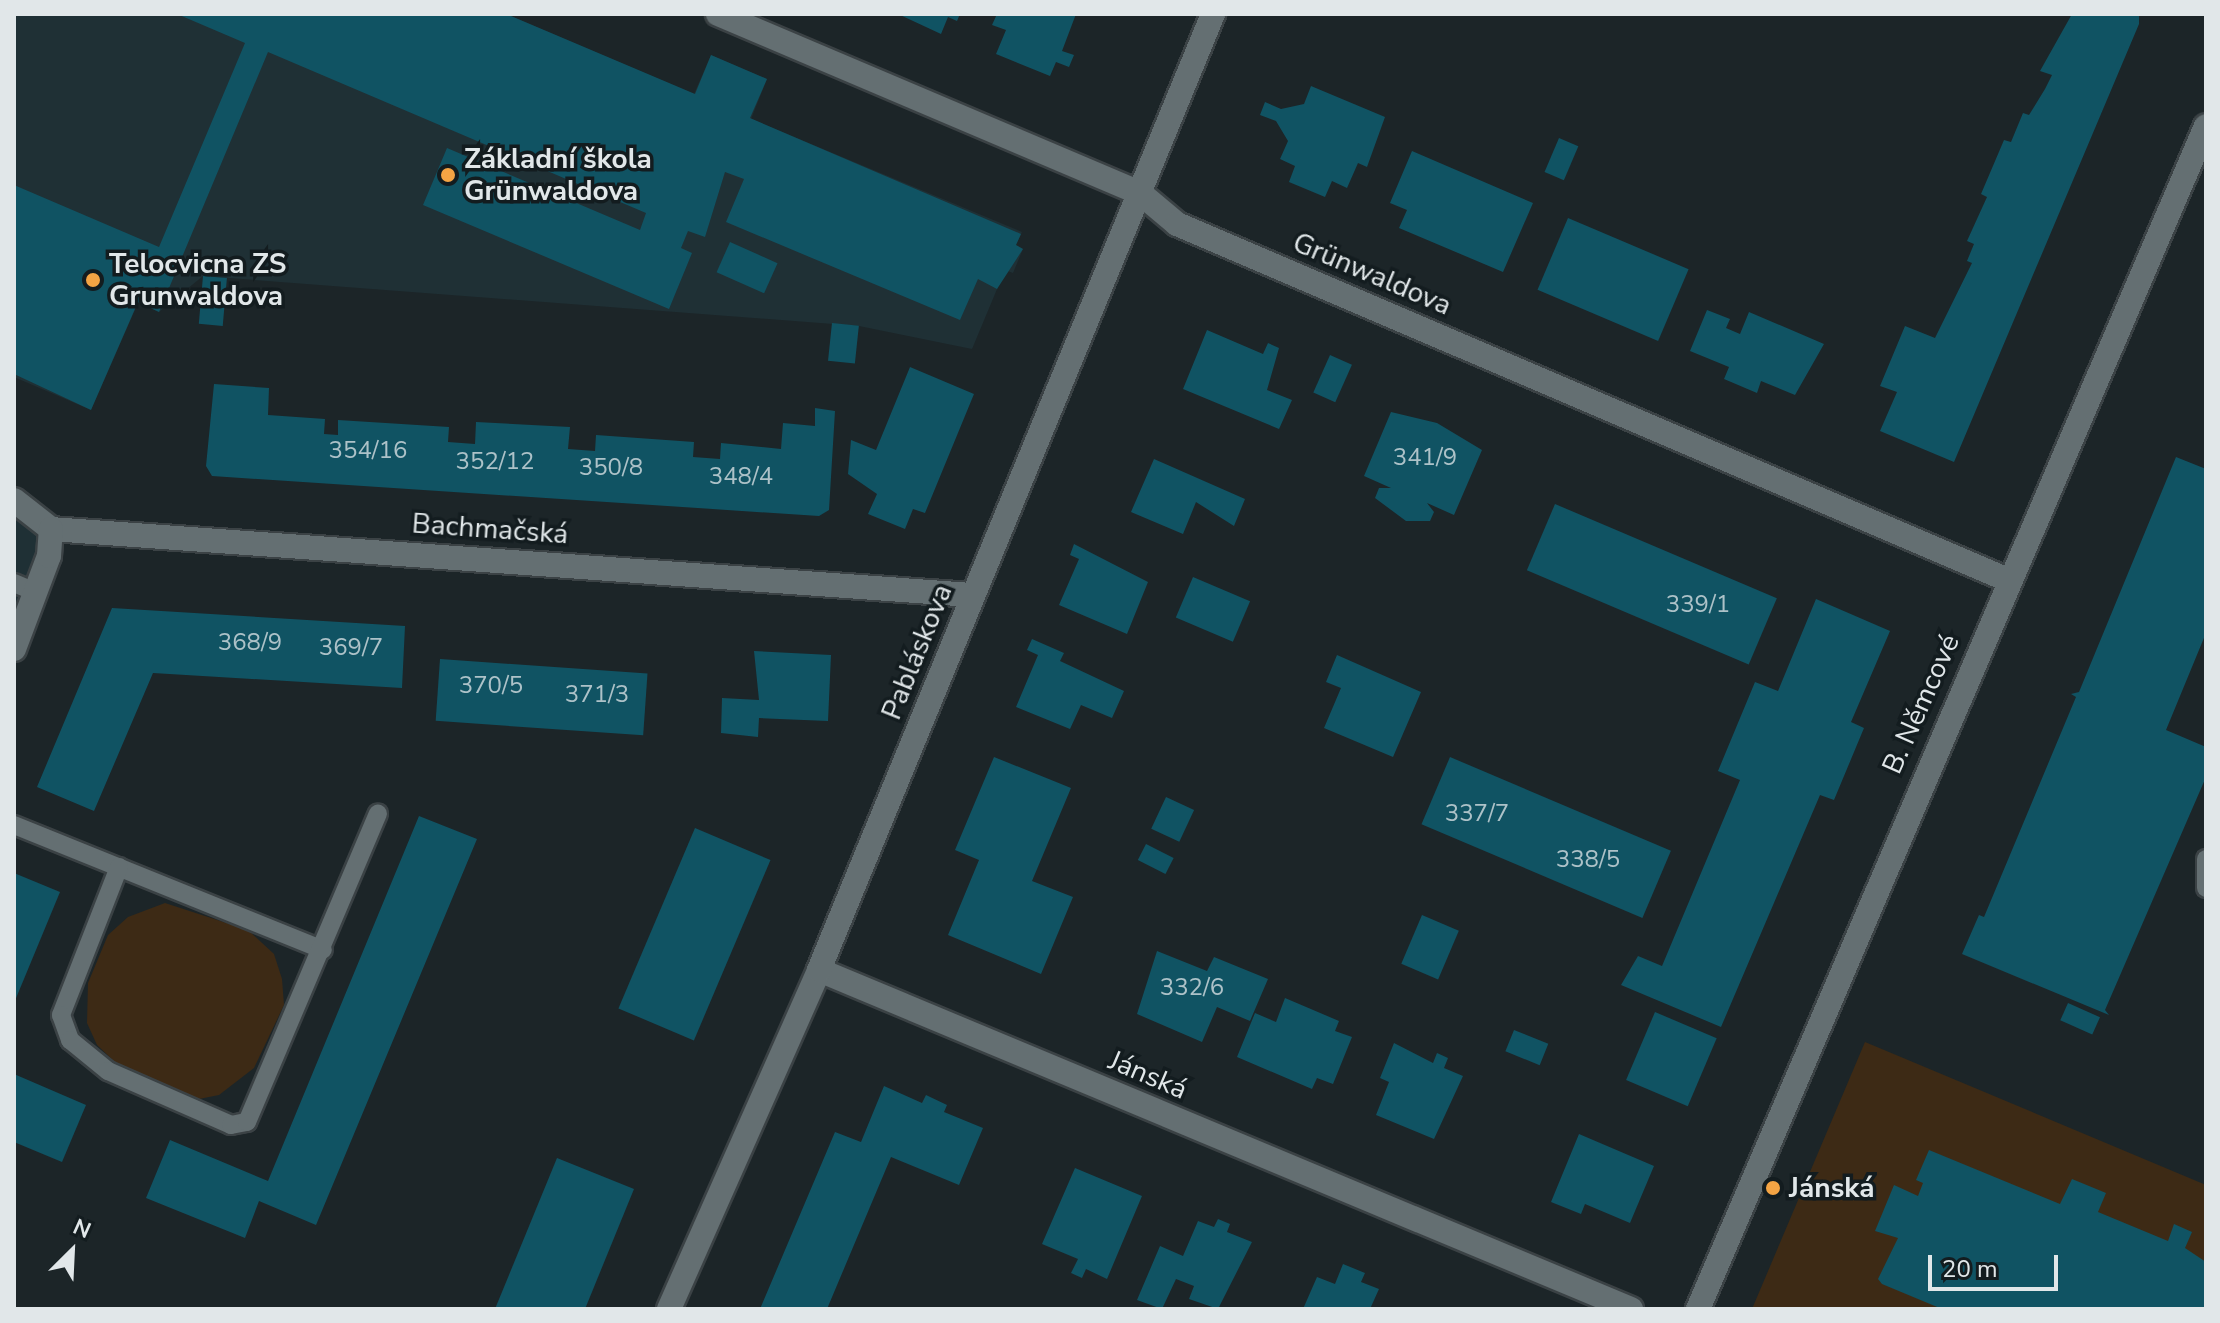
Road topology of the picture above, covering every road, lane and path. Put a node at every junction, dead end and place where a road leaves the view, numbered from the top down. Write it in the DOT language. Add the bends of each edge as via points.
graph roads {
  1 [pos="718,14"];
  2 [pos="1213,14"];
  3 [pos="2206,126"];
  4 [pos="1140,193"];
  5 [pos="14,500"];
  6 [pos="51,529"];
  7 [pos="2008,580"];
  8 [pos="14,583"];
  9 [pos="37,593"];
  10 [pos="972,595"];
  11 [pos="14,649"];
  12 [pos="378,814"];
  13 [pos="14,825"];
  14 [pos="2206,859"];
  15 [pos="119,867"];
  16 [pos="2206,888"];
  17 [pos="323,950"];
  18 [pos="819,970"];
  19 [pos="669,1309"];
  20 [pos="1631,1309"];
  21 [pos="1698,1309"];
  1 -- 4 [label="street, Grünwaldova"];
  2 -- 4 [label="street, Pabláskova"];
  3 -- 7 [label="street, B. Němcové"];
  4 -- 7 [label="street, Grünwaldova" via="1177,224"];
  4 -- 10 [label="street, Pabláskova"];
  5 -- 6 [label="street"];
  6 -- 9 [label="street"];
  6 -- 10 [label="street, Bachmačská"];
  7 -- 21 [label="street, B. Němcové"];
  8 -- 9 [label="lane"];
  9 -- 11 [label="street"];
  10 -- 18 [label="street, Pabláskova"];
  12 -- 17 [label="lane"];
  13 -- 15 [label="lane"];
  14 -- 16 [label="lane"];
  15 -- 17 [label="lane"];
  15 -- 17 [label="lane" via="61,1015 70,1040 108,1071 231,1125 247,1122 257,1110"];
  18 -- 19 [label="street, Pabláskova"];
  18 -- 20 [label="street, Jánská"];
}
